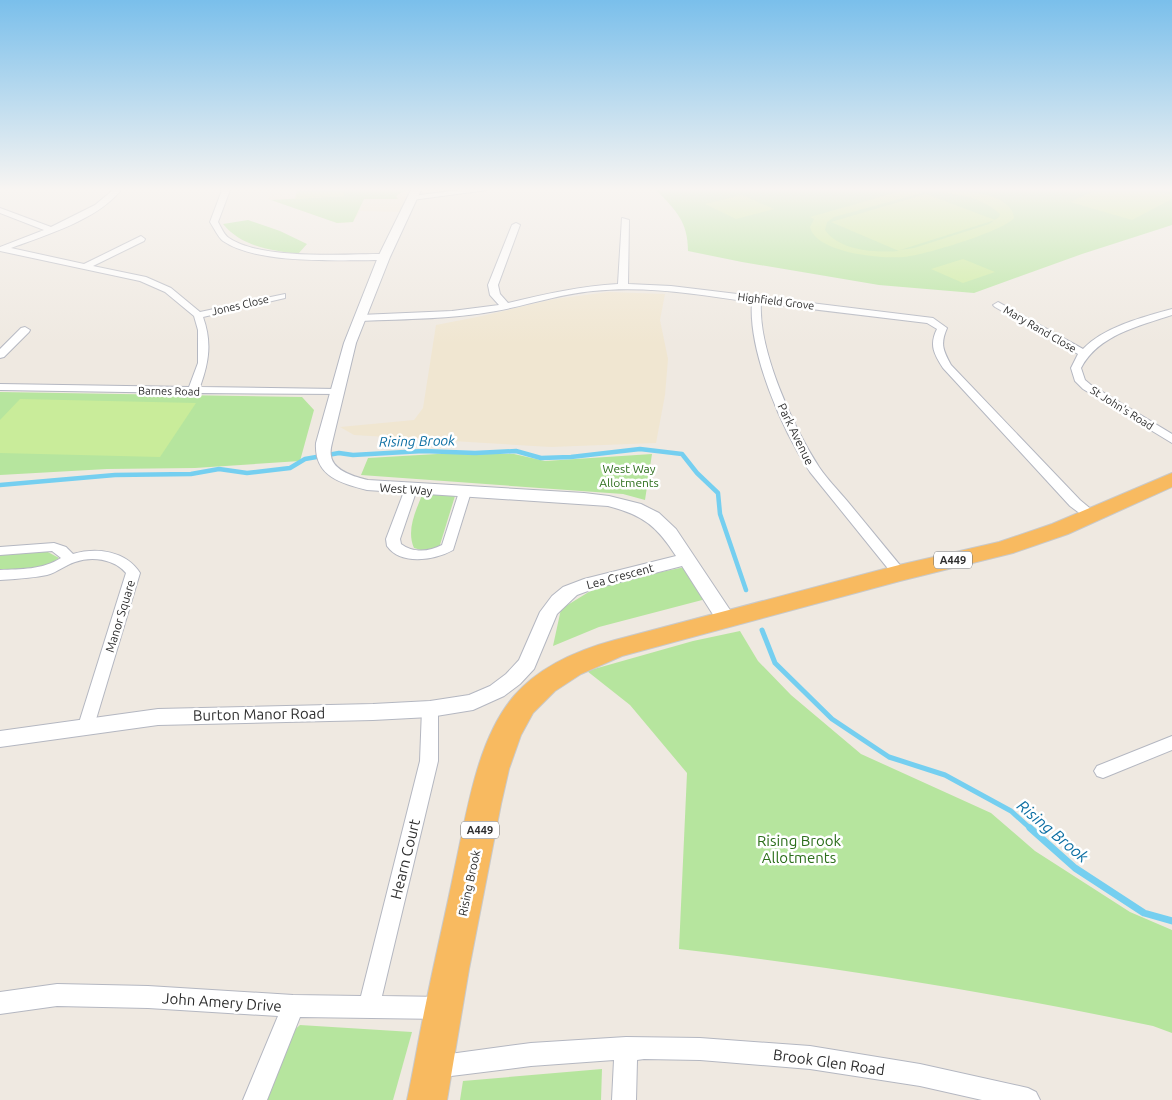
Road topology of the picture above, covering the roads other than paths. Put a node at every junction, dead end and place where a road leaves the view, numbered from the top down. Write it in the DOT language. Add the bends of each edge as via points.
graph roads {
  1 [pos="23,241"];
  2 [pos="134,241"];
  3 [pos="230,241"];
  4 [pos="391,241"];
  5 [pos="510,241"];
  6 [pos="624,241"];
  7 [pos="1,250"];
  8 [pos="384,257"];
  9 [pos="86,266"];
  10 [pos="623,286"];
  11 [pos="282,296"];
  12 [pos="757,299"];
  13 [pos="998,305"];
  14 [pos="506,306"];
  15 [pos="1172,312"];
  16 [pos="198,315"];
  17 [pos="360,318"];
  18 [pos="25,330"];
  19 [pos="1083,353"];
  20 [pos="0,355"];
  21 [pos="0,387"];
  22 [pos="192,392"];
  23 [pos="338,392"];
  24 [pos="1172,439"];
  25 [pos="1172,479"];
  26 [pos="410,490"];
  27 [pos="465,492"];
  28 [pos="1091,515"];
  29 [pos="0,551"];
  30 [pos="70,559"];
  31 [pos="687,559"];
  32 [pos="899,573"];
  33 [pos="0,575"];
  34 [pos="726,619"];
  35 [pos="513,679"];
  36 [pos="430,708"];
  37 [pos="86,726"];
  38 [pos="0,739"];
  39 [pos="1172,743"];
  40 [pos="1103,771"];
  41 [pos="0,1002"];
  42 [pos="293,1006"];
  43 [pos="369,1007"];
  44 [pos="444,1008"];
  45 [pos="626,1048"];
  46 [pos="431,1083"];
  47 [pos="997,1096"];
  48 [pos="255,1100"];
  49 [pos="624,1100"];
  50 [pos="1028,1100"];
  1 -- 7 [label="street"];
  2 -- 9 [label="street"];
  3 -- 8 [label="street" via="259,253 298,257"];
  4 -- 8 [label="street, West Way"];
  5 -- 14 [label="street" via="493,285 495,295"];
  6 -- 10 [label="street"];
  7 -- 9 [label="street"];
  8 -- 17 [label="street, West Way"];
  9 -- 16 [label="street" via="143,279 168,290"];
  10 -- 12 [label="street, Highfield Grove"];
  10 -- 14 [label="street, Highfield Grove" via="569,291"];
  11 -- 16 [label="street, Jones Close"];
  12 -- 28 [label="street, Highfield Grove" via="923,318 939,325 942,330 937,348 946,366 1075,504"];
  12 -- 32 [label="street, Park Avenue" via="755,314 761,347 800,445 814,470"];
  13 -- 19 [label="street, Mary Rand Close"];
  14 -- 17 [label="street, Highfield Grove" via="445,315"];
  15 -- 19 [label="street" via="1098,341"];
  16 -- 22 [label="street" via="203,330 203,363"];
  17 -- 23 [label="street, West Way"];
  18 -- 20 [label="street"];
  19 -- 24 [label="street, St John's Road" via="1076,368 1080,381"];
  21 -- 22 [label="street, Barnes Road"];
  22 -- 23 [label="street, Barnes Road"];
  23 -- 26 [label="street, West Way" via="324,456 337,474 356,483"];
  25 -- 28 [label="highway, Rising Brook / A449"];
  26 -- 27 [label="street, West Way"];
  26 -- 27 [label="street" via="393,539 399,551 413,555 430,555 448,547"];
  27 -- 31 [label="street, West Way" via="584,498 624,504 646,513 661,524"];
  28 -- 32 [label="highway, Rising Brook / A449" via="1005,548"];
  29 -- 30 [label="street" via="54,547"];
  30 -- 33 [label="street, Manor Square" via="35,573"];
  30 -- 37 [label="street, Manor Square" via="96,554 118,558 128,564 133,573"];
  31 -- 34 [label="street, West Way"];
  31 -- 35 [label="street, Lea Crescent" via="570,591 549,612 527,664"];
  32 -- 34 [label="highway, Rising Brook / A449"];
  34 -- 44 [label="highway, Rising Brook / A449" via="615,649 575,664 544,684 514,718 503,742 483,815"];
  35 -- 36 [label="street, Burton Manor Road" via="473,702"];
  36 -- 37 [label="street, Burton Manor Road" via="158,717"];
  36 -- 43 [label="street, Hearn Court" via="429,761"];
  37 -- 38 [label="street, Burton Manor Road"];
  39 -- 40 [label="street"];
  41 -- 42 [label="street, John Amery Drive" via="57,995"];
  42 -- 43 [label="street, John Amery Drive"];
  42 -- 48 [label="street"];
  43 -- 44 [label="street, John Amery Drive"];
  44 -- 46 [label="highway, Rising Brook / A449"];
  45 -- 46 [label="street, Brook Glen Road" via="540,1054"];
  45 -- 47 [label="street, Brook Glen Road" via="711,1050 830,1061 924,1076"];
  45 -- 49 [label="street"];
  47 -- 50 [label="street, Brook Glen Road"];
}
